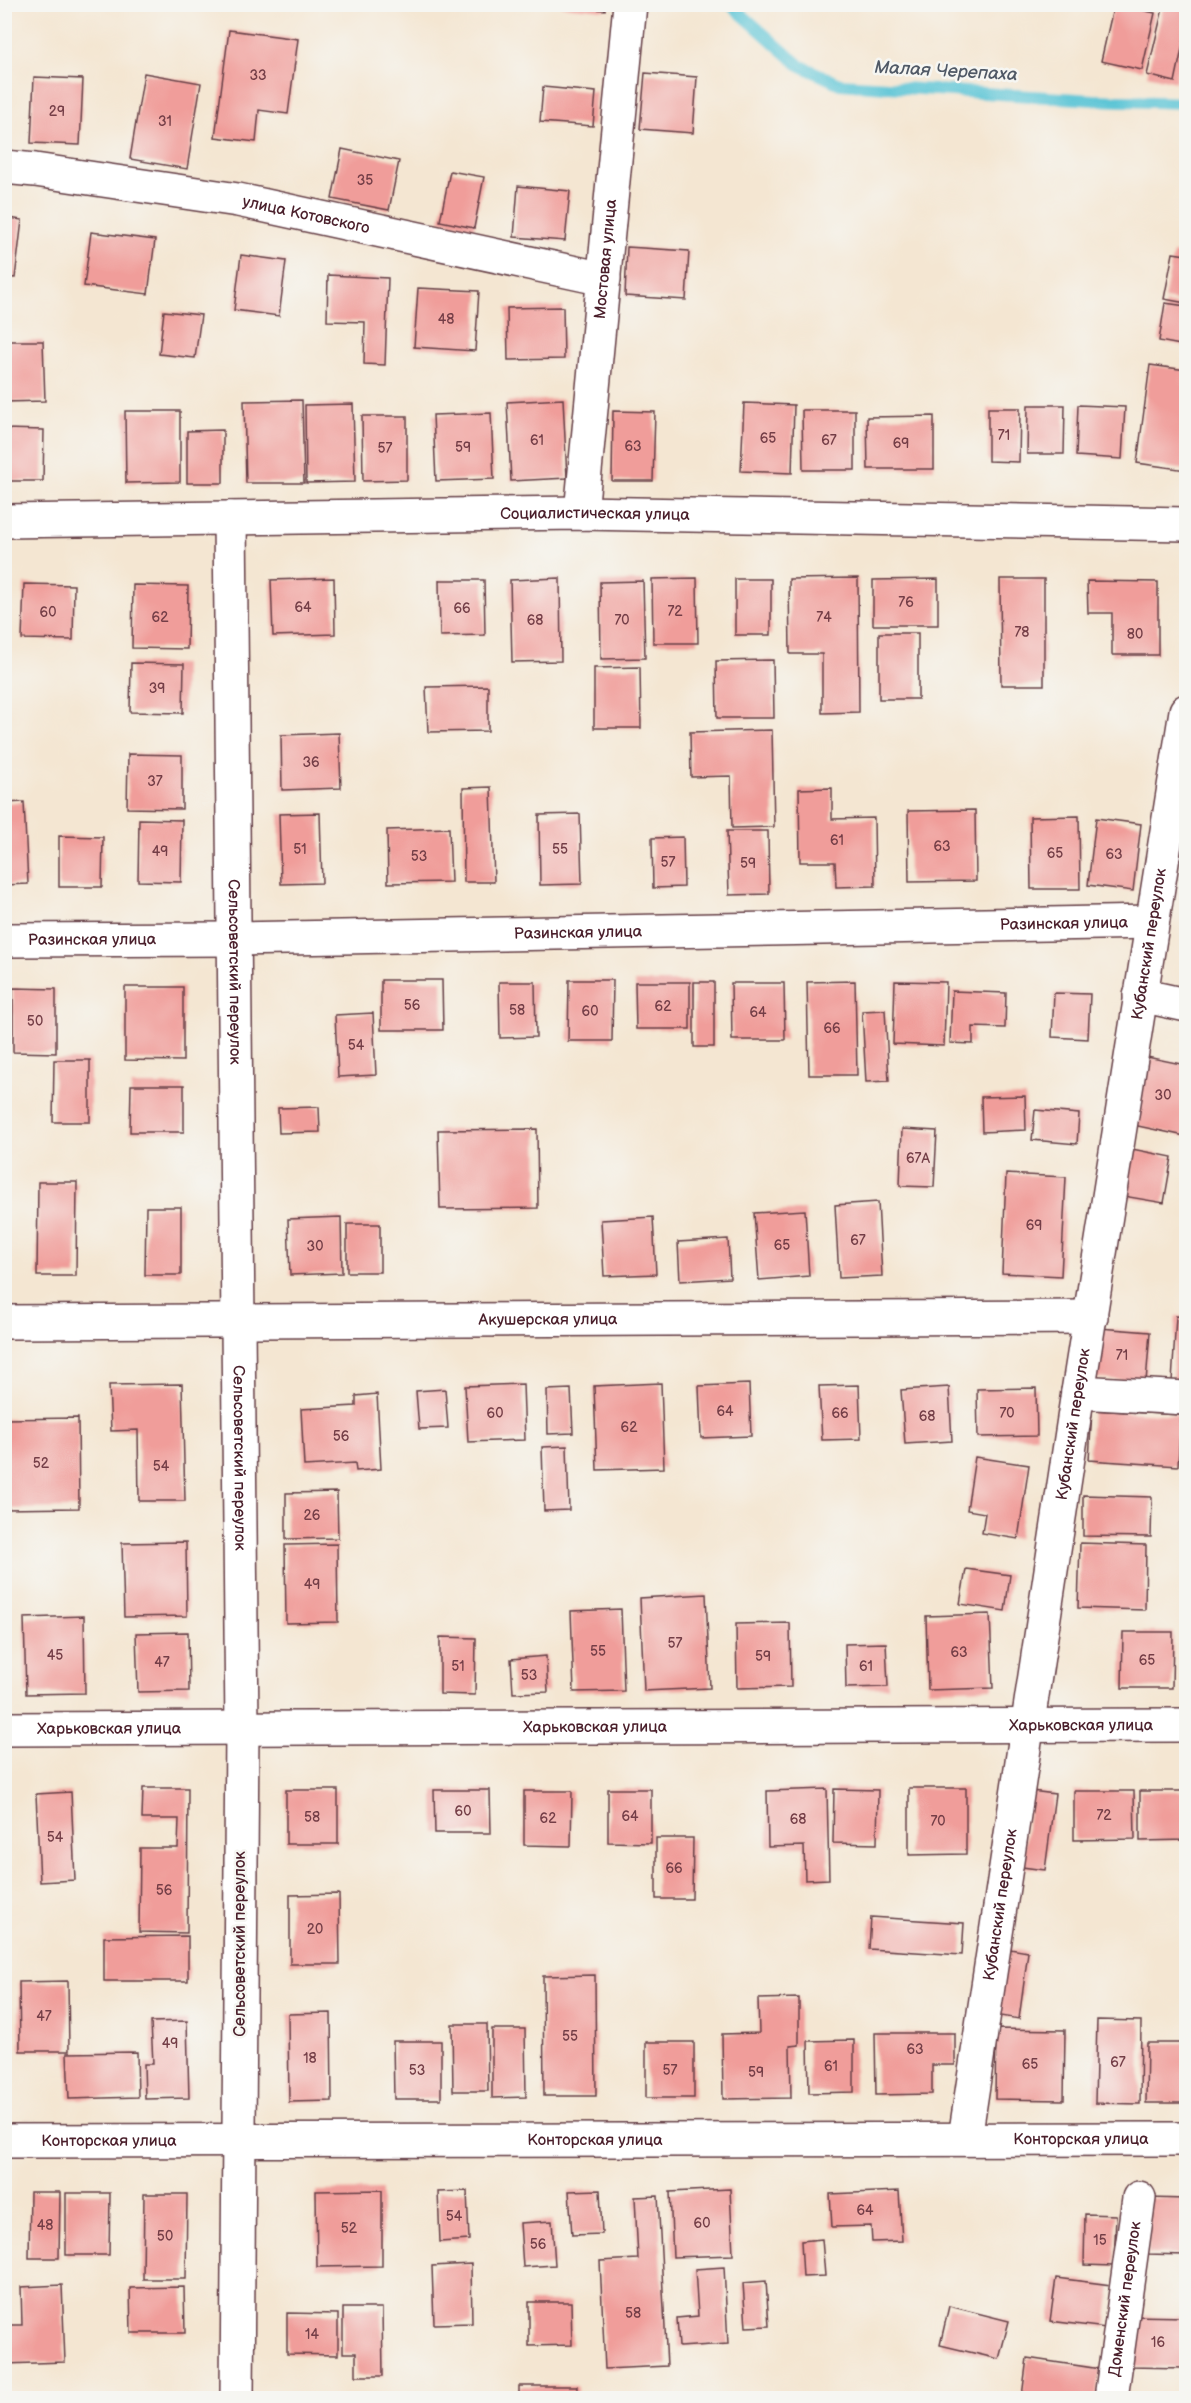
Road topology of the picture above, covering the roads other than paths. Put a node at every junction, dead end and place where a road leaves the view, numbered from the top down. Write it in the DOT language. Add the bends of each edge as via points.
graph roads {
  1 [pos="630,4"];
  2 [pos="4,167"];
  3 [pos="604,279"];
  4 [pos="581,513"];
  5 [pos="230,518"];
  6 [pos="4,521"];
  7 [pos="1186,524"];
  8 [pos="1186,711"];
  9 [pos="1152,922"];
  10 [pos="234,939"];
  11 [pos="4,940"];
  12 [pos="1140,995"];
  13 [pos="1186,1005"];
  14 [pos="1091,1317"];
  15 [pos="237,1321"];
  16 [pos="4,1322"];
  17 [pos="1078,1392"];
  18 [pos="1186,1398"];
  19 [pos="1186,1725"];
  20 [pos="1027,1726"];
  21 [pos="4,1729"];
  22 [pos="242,1729"];
  23 [pos="965,2138"];
  24 [pos="1186,2139"];
  25 [pos="239,2140"];
  26 [pos="4,2141"];
  27 [pos="1139,2198"];
  28 [pos="237,2398"];
  29 [pos="1111,2398"];
  1 -- 3 [label="street, Мостовая улица"];
  2 -- 3 [label="street, улица Котовского" via="238,200"];
  3 -- 4 [label="street, Мостовая улица"];
  4 -- 5 [label="street, Социалистическая улица"];
  4 -- 7 [label="street, Социалистическая улица"];
  5 -- 6 [label="street, Социалистическая улица"];
  5 -- 10 [label="street, Сельсоветский переулок"];
  8 -- 9 [label="street, Кубанский переулок"];
  9 -- 10 [label="street, Разинская улица"];
  9 -- 12 [label="street, Кубанский переулок"];
  10 -- 11 [label="street, Разинская улица"];
  10 -- 15 [label="street, Сельсоветский переулок"];
  12 -- 13 [label="street"];
  12 -- 14 [label="street, Кубанский переулок"];
  14 -- 15 [label="street, Акушерская улица"];
  14 -- 17 [label="street, Кубанский переулок"];
  15 -- 16 [label="street, Акушерская улица"];
  15 -- 22 [label="street, Сельсоветский переулок"];
  17 -- 18 [label="street"];
  17 -- 20 [label="street, Кубанский переулок"];
  19 -- 20 [label="street, Харьковская улица"];
  20 -- 22 [label="street, Харьковская улица"];
  20 -- 23 [label="street, Кубанский переулок"];
  21 -- 22 [label="street, Харьковская улица"];
  22 -- 25 [label="street, Сельсоветский переулок"];
  23 -- 24 [label="street, Конторская улица"];
  23 -- 25 [label="street, Конторская улица"];
  25 -- 26 [label="street, Конторская улица"];
  25 -- 28 [label="street, Сельсоветский переулок"];
  27 -- 29 [label="street, Доменский переулок"];
}
